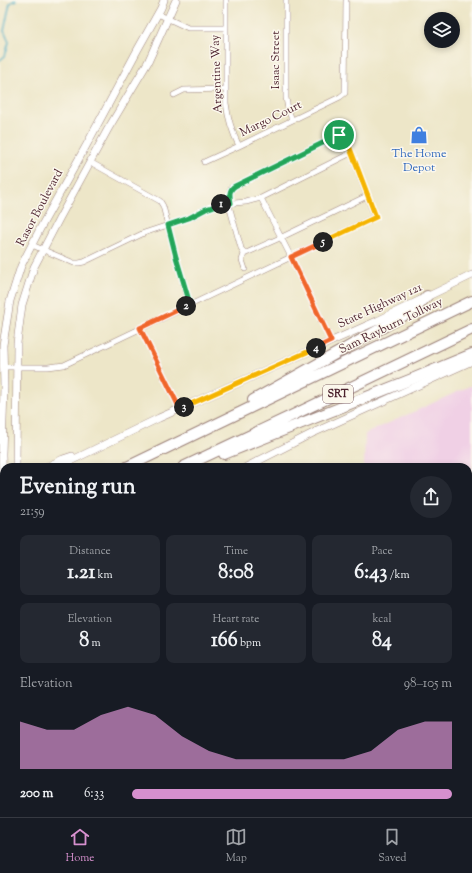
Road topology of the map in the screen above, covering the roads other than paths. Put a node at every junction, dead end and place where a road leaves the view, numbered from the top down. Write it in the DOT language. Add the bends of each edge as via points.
graph roads {
  1 [pos="164,0"];
  2 [pos="176,0"];
  3 [pos="226,0"];
  4 [pos="286,0"];
  5 [pos="346,0"];
  6 [pos="158,14"];
  7 [pos="168,19"];
  8 [pos="226,28"];
  9 [pos="226,89"];
  10 [pos="174,95"];
  11 [pos="292,120"];
  12 [pos="239,146"];
  13 [pos="351,153"];
  14 [pos="90,162"];
  15 [pos="204,162"];
  16 [pos="367,196"];
  17 [pos="261,198"];
  18 [pos="231,203"];
  19 [pos="168,225"];
  20 [pos="282,237"];
  21 [pos="32,245"];
  22 [pos="43,250"];
  23 [pos="244,254"];
  24 [pos="291,257"];
  25 [pos="245,269"];
  26 [pos="472,275"];
  27 [pos="427,296"];
  28 [pos="472,302"];
  29 [pos="190,304"];
  30 [pos="140,328"];
  31 [pos="472,329"];
  32 [pos="331,341"];
  33 [pos="472,354"];
  34 [pos="472,361"];
  35 [pos="3,367"];
  36 [pos="16,367"];
  37 [pos="180,409"];
  38 [pos="212,427"];
  39 [pos="17,451"];
  40 [pos="86,453"];
  41 [pos="204,457"];
  42 [pos="2,463"];
  43 [pos="16,463"];
  44 [pos="20,463"];
  45 [pos="54,463"];
  46 [pos="66,463"];
  47 [pos="74,463"];
  48 [pos="136,463"];
  49 [pos="191,463"];
  50 [pos="254,463"];
  51 [pos="0,661"];
  52 [pos="0,679"];
  1 -- 6 [label="main road, Rasor Boulevard"];
  2 -- 7 [label="main road, Rasor Boulevard"];
  3 -- 8 [label="street, Argentine Way"];
  4 -- 11 [label="street, Isaac Street" via="286,98"];
  5 -- 11 [label="street, Margo Court" via="345,93"];
  6 -- 7 [label="street"];
  6 -- 21 [label="main road, Rasor Boulevard"];
  7 -- 8 [label="street" via="188,28"];
  7 -- 14 [label="main road, Rasor Boulevard" via="148,62"];
  8 -- 9 [label="street, Argentine Way"];
  9 -- 10 [label="street" via="184,90"];
  9 -- 12 [label="street, Argentine Way" via="227,113"];
  11 -- 12 [label="street, Margo Court"];
  12 -- 15 [label="street, Margo Court"];
  13 -- 16 [label="street"];
  13 -- 17 [label="street"];
  13 -- 18 [label="street" via="346,138 339,135 231,188"];
  14 -- 19 [label="street" via="160,200"];
  14 -- 22 [label="main road, Rasor Boulevard"];
  16 -- 20 [label="street"];
  16 -- 24 [label="street" via="376,217"];
  17 -- 18 [label="street"];
  17 -- 20 [label="street"];
  18 -- 19 [label="street" via="206,209"];
  18 -- 23 [label="street" via="230,209"];
  19 -- 22 [label="street" via="144,233 79,263"];
  19 -- 29 [label="street"];
  20 -- 23 [label="street"];
  20 -- 24 [label="street"];
  21 -- 22 [label="street"];
  21 -- 35 [label="main road, Rasor Boulevard" via="21,266 10,301 3,345"];
  22 -- 36 [label="main road, Rasor Boulevard" via="34,267 22,305 16,343"];
  23 -- 25 [label="street" via="242,260"];
  24 -- 29 [label="street"];
  24 -- 32 [label="street"];
  26 -- 27 [label="main road, State Highway 121"];
  27 -- 32 [label="main road, State Highway 121"];
  27 -- 38 [label="highway" via="414,310 246,403"];
  28 -- 38 [label="highway, Sam Rayburn Tollway / SRT"];
  29 -- 30 [label="street"];
  30 -- 36 [label="street" via="64,365"];
  30 -- 37 [label="street"];
  31 -- 41 [label="highway, SRT"];
  32 -- 37 [label="main road, State Highway 121"];
  33 -- 41 [label="highway" via="224,454"];
  34 -- 50 [label="main road" via="315,432"];
  35 -- 36 [label="street"];
  35 -- 42 [label="main road, Rasor Boulevard"];
  36 -- 39 [label="main road, Rasor Boulevard"];
  37 -- 40 [label="main road, State Highway 121"];
  38 -- 48 [label="highway, Sam Rayburn Tollway / SRT"];
  39 -- 43 [label="main road, Rasor Boulevard"];
  39 -- 44 [label="main road"];
  40 -- 45 [label="main road"];
  40 -- 46 [label="main road, State Highway 121"];
  40 -- 47 [label="main road"];
  41 -- 49 [label="highway, SRT"];
  51 -- 52 [label="main road"];
}
